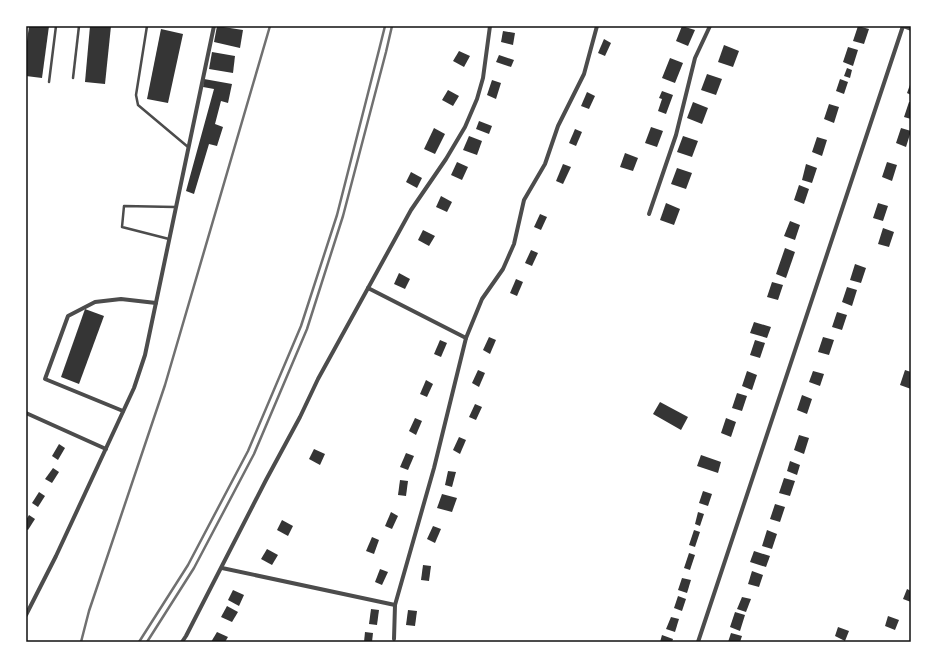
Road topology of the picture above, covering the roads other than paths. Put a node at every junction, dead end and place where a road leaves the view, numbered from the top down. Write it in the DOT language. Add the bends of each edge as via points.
graph roads {
  1 [pos="56,26"];
  2 [pos="79,26"];
  3 [pos="148,26"];
  4 [pos="214,26"];
  5 [pos="490,26"];
  6 [pos="598,26"];
  7 [pos="710,26"];
  8 [pos="903,26"];
  9 [pos="911,29"];
  10 [pos="73,78"];
  11 [pos="49,82"];
  12 [pos="188,147"];
  13 [pos="175,207"];
  14 [pos="649,214"];
  15 [pos="169,239"];
  16 [pos="368,288"];
  17 [pos="156,303"];
  18 [pos="466,338"];
  19 [pos="123,411"];
  20 [pos="26,412"];
  21 [pos="106,449"];
  22 [pos="222,568"];
  23 [pos="396,605"];
  24 [pos="26,615"];
  25 [pos="394,639"];
  26 [pos="182,642"];
  27 [pos="698,642"];
  1 -- 11 [label="lane"];
  2 -- 10 [label="lane"];
  3 -- 12 [label="lane" via="136,95 138,105"];
  4 -- 12 [label="street"];
  5 -- 16 [label="street" via="483,78 465,127 412,210"];
  6 -- 18 [label="street" via="584,74 558,126 546,164 524,200 514,244 503,269 482,299"];
  7 -- 14 [label="street" via="695,58 676,135"];
  8 -- 9 [label="street"];
  8 -- 27 [label="street"];
  12 -- 13 [label="street"];
  13 -- 15 [label="street"];
  13 -- 15 [label="lane" via="124,206 122,227"];
  15 -- 17 [label="street"];
  16 -- 18 [label="street"];
  16 -- 22 [label="street" via="318,379"];
  17 -- 19 [label="street" via="145,355"];
  17 -- 19 [label="street" via="121,299 95,302 68,316 45,379"];
  18 -- 23 [label="street" via="434,468"];
  19 -- 21 [label="street"];
  20 -- 21 [label="street"];
  21 -- 24 [label="street"];
  22 -- 23 [label="street"];
  22 -- 26 [label="street"];
  23 -- 25 [label="street"];
}
